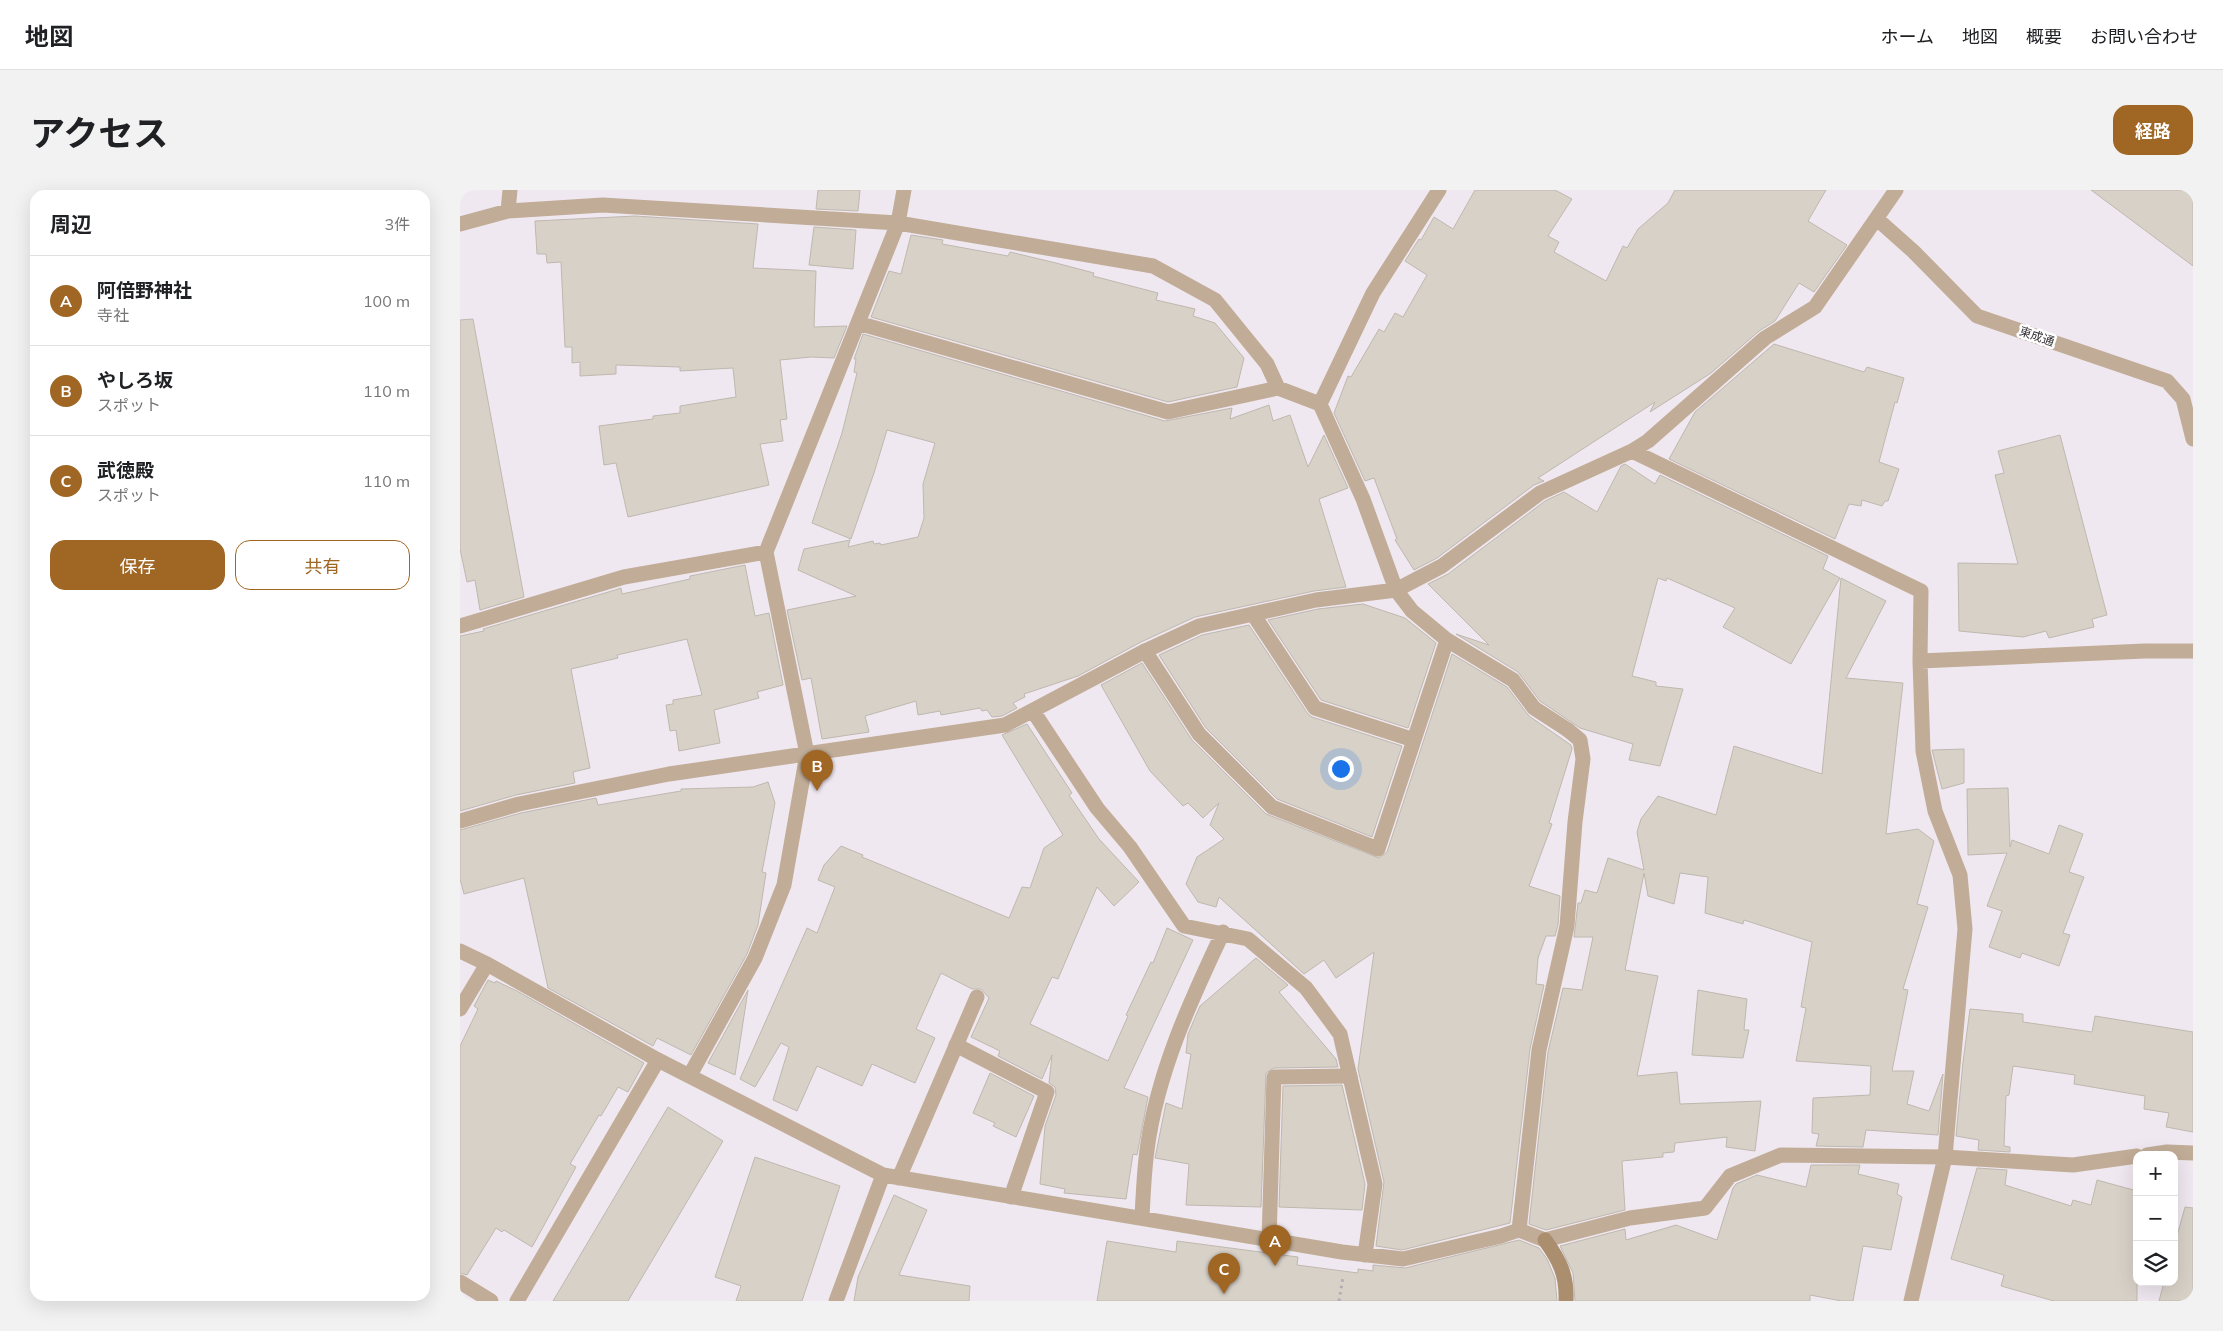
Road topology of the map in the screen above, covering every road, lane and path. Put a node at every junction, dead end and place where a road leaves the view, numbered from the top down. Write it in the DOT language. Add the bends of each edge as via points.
graph roads {
  1 [pos="510,190"];
  2 [pos="904,190"];
  3 [pos="1439,190"];
  4 [pos="1896,190"];
  5 [pos="508,211"];
  6 [pos="1877,219"];
  7 [pos="898,223"];
  8 [pos="460,224"];
  9 [pos="858,323"];
  10 [pos="1278,388"];
  11 [pos="1320,404"];
  12 [pos="2193,438"];
  13 [pos="1632,451"];
  14 [pos="766,552"];
  15 [pos="1396,590"];
  16 [pos="1253,614"];
  17 [pos="460,626"];
  18 [pos="1446,640"];
  19 [pos="1144,651"];
  20 [pos="2193,651"];
  21 [pos="1920,661"];
  22 [pos="1033,711"];
  23 [pos="1414,740"];
  24 [pos="807,754"];
  25 [pos="460,821"];
  26 [pos="1222,932"];
  27 [pos="460,951"];
  28 [pos="487,964"];
  29 [pos="977,997"];
  30 [pos="460,1009"];
  31 [pos="956,1045"];
  32 [pos="658,1060"];
  33 [pos="690,1075"];
  34 [pos="1350,1076"];
  35 [pos="2178,1152"];
  36 [pos="2193,1152"];
  37 [pos="1945,1157"];
  38 [pos="2133,1157"];
  39 [pos="883,1175"];
  40 [pos="899,1178"];
  41 [pos="1011,1197"];
  42 [pos="1142,1218"];
  43 [pos="1518,1230"];
  44 [pos="1269,1240"];
  45 [pos="1545,1240"];
  46 [pos="1366,1255"];
  47 [pos="460,1282"];
  48 [pos="492,1301"];
  49 [pos="517,1301"];
  50 [pos="836,1301"];
  51 [pos="1566,1301"];
  52 [pos="1911,1301"];
  1 -- 5 [label="street"];
  2 -- 7 [label="street"];
  3 -- 11 [label="street" via="1373,292"];
  4 -- 6 [label="street"];
  5 -- 7 [label="street" via="603,204"];
  5 -- 8 [label="street"];
  6 -- 12 [label="street, 東成通" via="1977,316 2167,381 2183,399"];
  6 -- 13 [label="street" via="1815,307 1765,338 1648,441"];
  7 -- 9 [label="street"];
  7 -- 10 [label="street" via="1153,266 1215,300 1267,364"];
  9 -- 10 [label="street" via="1168,412"];
  9 -- 14 [label="street"];
  10 -- 11 [label="street"];
  11 -- 15 [label="street" via="1363,499"];
  13 -- 15 [label="street" via="1540,493 1442,566"];
  13 -- 21 [label="street" via="1921,591"];
  14 -- 17 [label="street" via="624,577"];
  14 -- 24 [label="street"];
  15 -- 16 [label="street" via="1316,600"];
  15 -- 18 [label="street" via="1412,610"];
  16 -- 19 [label="street" via="1199,626"];
  16 -- 23 [label="street" via="1316,708"];
  18 -- 23 [label="street"];
  18 -- 43 [label="street" via="1513,680 1534,708 1580,740 1583,759 1568,926 1539,1050"];
  19 -- 23 [label="street" via="1199,734 1272,808 1378,849"];
  19 -- 24 [label="street" via="1005,725"];
  20 -- 21 [label="street"];
  21 -- 37 [label="street" via="1922,751 1935,811 1960,876 1965,929"];
  22 -- 26 [label="street" via="1097,808 1130,847 1184,926"];
  24 -- 25 [label="street" via="651,778 519,804"];
  24 -- 33 [label="street" via="784,885 754,958"];
  26 -- 34 [label="street" via="1248,938 1306,988 1340,1034"];
  26 -- 42 [label="street" via="1186,1009 1158,1094 1147,1150"];
  27 -- 28 [label="street"];
  28 -- 30 [label="street"];
  28 -- 32 [label="street"];
  29 -- 31 [label="street"];
  31 -- 40 [label="street"];
  31 -- 41 [label="street" via="1047,1092"];
  32 -- 33 [label="street"];
  32 -- 49 [label="street"];
  33 -- 39 [label="street"];
  34 -- 44 [label="street" via="1274,1077"];
  34 -- 46 [label="street" via="1375,1184"];
  35 -- 36 [label="street"];
  37 -- 38 [label="street" via="2074,1165"];
  37 -- 45 [label="street" via="1781,1155 1730,1176 1706,1208 1630,1218"];
  37 -- 52 [label="street"];
  39 -- 40 [label="street"];
  39 -- 50 [label="street"];
  40 -- 41 [label="street"];
  41 -- 42 [label="street"];
  42 -- 44 [label="street"];
  43 -- 45 [label="street"];
  43 -- 46 [label="street" via="1403,1259"];
  44 -- 46 [label="street"];
  45 -- 51 [label="street" via="1560,1259"];
  47 -- 48 [label="street"];
}
